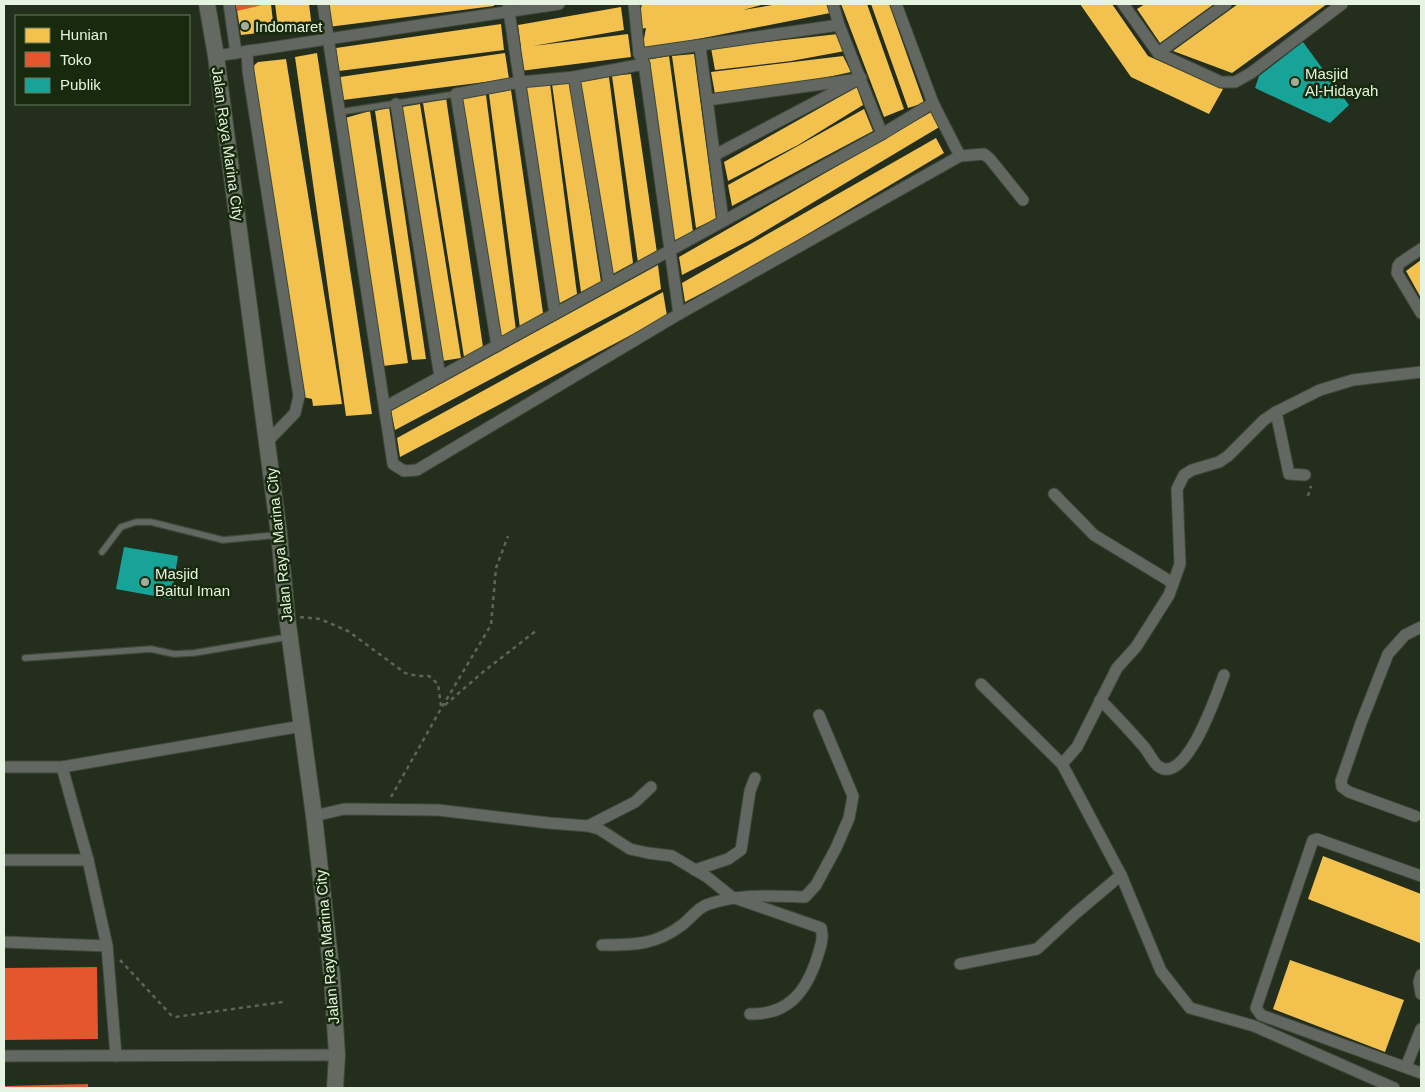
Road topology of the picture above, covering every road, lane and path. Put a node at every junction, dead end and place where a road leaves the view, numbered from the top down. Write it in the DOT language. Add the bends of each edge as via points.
graph roads {
  1 [pos="207,4"];
  2 [pos="229,4"];
  3 [pos="323,4"];
  4 [pos="560,4"];
  5 [pos="634,4"];
  6 [pos="833,4"];
  7 [pos="896,4"];
  8 [pos="1226,4"];
  9 [pos="1342,4"];
  10 [pos="1126,5"];
  11 [pos="508,8"];
  12 [pos="840,25"];
  13 [pos="329,39"];
  14 [pos="700,46"];
  15 [pos="241,52"];
  16 [pos="1158,53"];
  17 [pos="216,56"];
  18 [pos="642,59"];
  19 [pos="574,77"];
  20 [pos="860,78"];
  21 [pos="520,82"];
  22 [pos="456,94"];
  23 [pos="708,100"];
  24 [pos="933,103"];
  25 [pos="396,104"];
  26 [pos="340,112"];
  27 [pos="882,134"];
  28 [pos="715,155"];
  29 [pos="960,156"];
  30 [pos="1023,200"];
  31 [pos="723,221"];
  32 [pos="1421,249"];
  33 [pos="670,250"];
  34 [pos="609,284"];
  35 [pos="1421,313"];
  36 [pos="555,314"];
  37 [pos="679,314"];
  38 [pos="497,346"];
  39 [pos="1421,372"];
  40 [pos="440,377"];
  41 [pos="385,407"];
  42 [pos="1276,412"];
  43 [pos="267,442"];
  44 [pos="1305,475"];
  45 [pos="1054,494"];
  46 [pos="279,534"];
  47 [pos="508,536"];
  48 [pos="102,552"];
  49 [pos="1173,583"];
  50 [pos="287,617"];
  51 [pos="1421,627"];
  52 [pos="537,630"];
  53 [pos="290,637"];
  54 [pos="25,658"];
  55 [pos="1224,676"];
  56 [pos="981,684"];
  57 [pos="1100,700"];
  58 [pos="442,707"];
  59 [pos="819,715"];
  60 [pos="302,726"];
  61 [pos="1062,764"];
  62 [pos="4,767"];
  63 [pos="62,767"];
  64 [pos="755,778"];
  65 [pos="651,787"];
  66 [pos="384,808"];
  67 [pos="314,816"];
  68 [pos="1415,816"];
  69 [pos="588,826"];
  70 [pos="4,860"];
  71 [pos="88,860"];
  72 [pos="695,870"];
  73 [pos="1121,875"];
  74 [pos="1421,876"];
  75 [pos="732,897"];
  76 [pos="4,942"];
  77 [pos="602,945"];
  78 [pos="107,946"];
  79 [pos="960,964"];
  80 [pos="1421,975"];
  81 [pos="1421,994"];
  82 [pos="283,1002"];
  83 [pos="750,1014"];
  84 [pos="1421,1029"];
  85 [pos="336,1055"];
  86 [pos="4,1056"];
  87 [pos="116,1056"];
  88 [pos="1406,1067"];
  89 [pos="1421,1072"];
  90 [pos="335,1088"];
  91 [pos="1394,1088"];
  1 -- 17 [label="main road, Jalan Raya Marina City"];
  2 -- 15 [label="street"];
  3 -- 13 [label="street"];
  4 -- 11 [label="street"];
  5 -- 18 [label="street"];
  6 -- 12 [label="street"];
  7 -- 24 [label="street"];
  8 -- 16 [label="street"];
  9 -- 16 [label="street" via="1235,82 1221,82"];
  10 -- 16 [label="street"];
  11 -- 13 [label="street"];
  11 -- 21 [label="street"];
  12 -- 14 [label="street"];
  12 -- 20 [label="street"];
  13 -- 15 [label="street"];
  13 -- 26 [label="street"];
  14 -- 18 [label="street"];
  14 -- 23 [label="street"];
  15 -- 17 [label="street"];
  15 -- 43 [label="street" via="248,71 299,396 296,413"];
  17 -- 43 [label="main road, Jalan Raya Marina City"];
  18 -- 19 [label="street"];
  18 -- 33 [label="street"];
  19 -- 21 [label="street"];
  19 -- 34 [label="street"];
  20 -- 23 [label="street"];
  20 -- 27 [label="street"];
  20 -- 28 [label="street"];
  21 -- 22 [label="street"];
  21 -- 36 [label="street"];
  22 -- 25 [label="lane"];
  22 -- 38 [label="street"];
  23 -- 28 [label="street"];
  24 -- 27 [label="street"];
  24 -- 29 [label="street"];
  25 -- 26 [label="lane"];
  25 -- 40 [label="street"];
  26 -- 41 [label="street"];
  27 -- 31 [label="street"];
  28 -- 31 [label="street"];
  29 -- 30 [label="street" via="984,154"];
  29 -- 37 [label="street"];
  31 -- 33 [label="street"];
  32 -- 35 [label="street" via="1400,263 1397,273"];
  33 -- 34 [label="street"];
  33 -- 37 [label="street"];
  34 -- 36 [label="street"];
  36 -- 38 [label="street"];
  37 -- 41 [label="street" via="417,470 404,471 393,464"];
  38 -- 40 [label="street"];
  39 -- 42 [label="street" via="1374,376 1332,386"];
  40 -- 41 [label="street"];
  42 -- 44 [label="street" via="1289,474"];
  42 -- 49 [label="street" via="1228,456 1192,470 1179,482 1180,564"];
  43 -- 46 [label="main road, Jalan Raya Marina City"];
  45 -- 49 [label="street" via="1094,535"];
  46 -- 48 [label="lane" via="223,540 151,522 136,522 121,527"];
  46 -- 50 [label="main road, Jalan Raya Marina City"];
  47 -- 58 [label="path" via="496,568 491,625"];
  49 -- 57 [label="street" via="1152,623 1118,668"];
  50 -- 53 [label="main road, Jalan Raya Marina City"];
  50 -- 58 [label="path" via="320,619 348,631 405,673 429,676 438,684"];
  51 -- 68 [label="street" via="1406,635 1388,654 1341,781 1342,787 1349,792"];
  52 -- 58 [label="path"];
  53 -- 54 [label="lane" via="194,653 174,654 151,649"];
  53 -- 60 [label="main road, Jalan Raya Marina City"];
  55 -- 57 [label="street" via="1207,721 1185,758 1174,769 1160,768 1119,717"];
  56 -- 61 [label="street"];
  57 -- 61 [label="street" via="1077,748"];
  58 -- 66 [label="path"];
  59 -- 75 [label="street" via="853,796 849,818 836,848 816,885 805,897"];
  60 -- 63 [label="street"];
  60 -- 67 [label="main road, Jalan Raya Marina City"];
  61 -- 73 [label="street"];
  62 -- 63 [label="street"];
  63 -- 71 [label="street"];
  64 -- 72 [label="street" via="741,850 728,859"];
  65 -- 69 [label="street" via="635,802"];
  66 -- 67 [label="street" via="344,809"];
  66 -- 69 [label="street" via="438,810"];
  67 -- 85 [label="main road, Jalan Raya Marina City" via="332,977"];
  69 -- 72 [label="street" via="599,829 630,849 672,856"];
  70 -- 71 [label="street"];
  71 -- 78 [label="street"];
  72 -- 75 [label="street"];
  73 -- 79 [label="street" via="1037,949"];
  73 -- 91 [label="street" via="1162,971 1190,1008 1254,1026"];
  74 -- 88 [label="street" via="1314,840 1256,1008 1261,1015"];
  75 -- 77 [label="street" via="703,906 665,937 632,945"];
  75 -- 83 [label="street" via="816,925 821,928 823,936 802,991 784,1007 765,1014"];
  76 -- 78 [label="street"];
  78 -- 82 [label="path" via="175,1017"];
  78 -- 87 [label="street"];
  80 -- 81 [label="street"];
  84 -- 88 [label="street"];
  85 -- 87 [label="street"];
  85 -- 90 [label="main road, Jalan Raya Marina City"];
  86 -- 87 [label="street"];
  88 -- 89 [label="street"];
}
